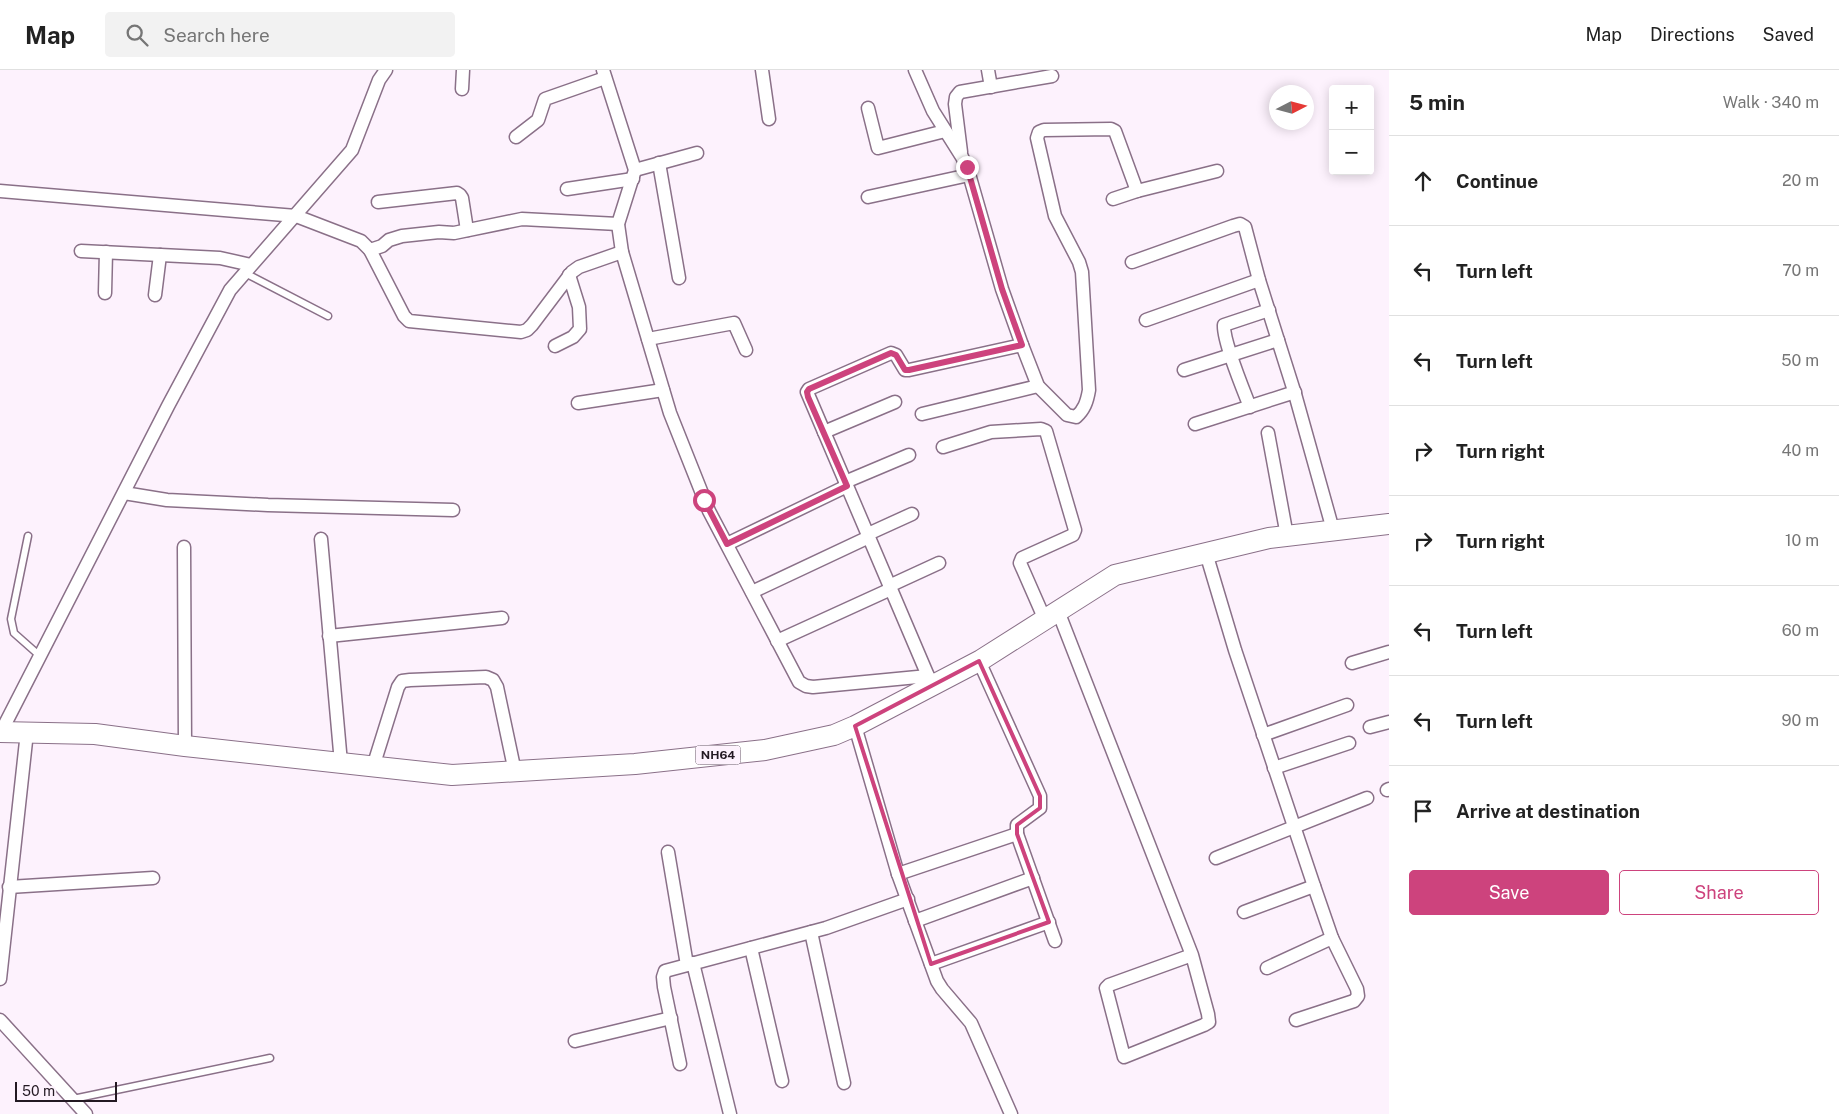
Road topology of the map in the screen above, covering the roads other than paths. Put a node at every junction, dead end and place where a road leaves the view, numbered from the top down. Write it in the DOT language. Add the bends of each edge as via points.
graph roads {
  1 [pos="386,70"];
  2 [pos="463,70"];
  3 [pos="762,70"];
  4 [pos="915,70"];
  5 [pos="988,70"];
  6 [pos="604,74"];
  7 [pos="1052,76"];
  8 [pos="991,87"];
  9 [pos="462,88"];
  10 [pos="868,108"];
  11 [pos="769,119"];
  12 [pos="945,131"];
  13 [pos="516,137"];
  14 [pos="697,152"];
  15 [pos="962,157"];
  16 [pos="659,164"];
  17 [pos="1217,171"];
  18 [pos="634,174"];
  19 [pos="969,175"];
  20 [pos="567,189"];
  21 [pos="0,190"];
  22 [pos="1137,191"];
  23 [pos="868,197"];
  24 [pos="1112,199"];
  25 [pos="378,202"];
  26 [pos="296,216"];
  27 [pos="618,224"];
  28 [pos="467,230"];
  29 [pos="370,250"];
  30 [pos="81,251"];
  31 [pos="106,252"];
  32 [pos="622,252"];
  33 [pos="160,255"];
  34 [pos="1132,262"];
  35 [pos="248,269"];
  36 [pos="569,275"];
  37 [pos="679,278"];
  38 [pos="1259,280"];
  39 [pos="105,293"];
  40 [pos="155,295"];
  41 [pos="1269,310"];
  42 [pos="328,316"];
  43 [pos="1146,320"];
  44 [pos="648,339"];
  45 [pos="1278,340"];
  46 [pos="1022,345"];
  47 [pos="555,346"];
  48 [pos="746,350"];
  49 [pos="1231,355"];
  50 [pos="1184,370"];
  51 [pos="1038,386"];
  52 [pos="663,390"];
  53 [pos="1295,392"];
  54 [pos="895,402"];
  55 [pos="578,403"];
  56 [pos="1250,407"];
  57 [pos="922,414"];
  58 [pos="1195,424"];
  59 [pos="824,432"];
  60 [pos="1268,434"];
  61 [pos="943,447"];
  62 [pos="908,455"];
  63 [pos="846,484"];
  64 [pos="124,492"];
  65 [pos="454,510"];
  66 [pos="912,514"];
  67 [pos="1389,524"];
  68 [pos="1333,530"];
  69 [pos="868,535"];
  70 [pos="28,536"];
  71 [pos="1286,536"];
  72 [pos="320,539"];
  73 [pos="727,544"];
  74 [pos="184,547"];
  75 [pos="1206,553"];
  76 [pos="939,563"];
  77 [pos="890,587"];
  78 [pos="752,592"];
  79 [pos="1052,616"];
  80 [pos="502,618"];
  81 [pos="329,636"];
  82 [pos="777,640"];
  83 [pos="1389,652"];
  84 [pos="40,656"];
  85 [pos="979,662"];
  86 [pos="1352,663"];
  87 [pos="930,681"];
  88 [pos="1347,705"];
  89 [pos="1389,722"];
  90 [pos="855,726"];
  91 [pos="1370,727"];
  92 [pos="0,732"];
  93 [pos="27,732"];
  94 [pos="1263,735"];
  95 [pos="1349,743"];
  96 [pos="185,746"];
  97 [pos="341,763"];
  98 [pos="373,767"];
  99 [pos="1274,768"];
  100 [pos="515,772"];
  101 [pos="1367,798"];
  102 [pos="1294,828"];
  103 [pos="1017,834"];
  104 [pos="668,852"];
  105 [pos="1216,858"];
  106 [pos="898,874"];
  107 [pos="152,878"];
  108 [pos="1033,878"];
  109 [pos="1314,886"];
  110 [pos="10,887"];
  111 [pos="908,899"];
  112 [pos="1244,912"];
  113 [pos="915,921"];
  114 [pos="1049,922"];
  115 [pos="811,932"];
  116 [pos="1332,938"];
  117 [pos="1055,941"];
  118 [pos="751,948"];
  119 [pos="1192,956"];
  120 [pos="690,964"];
  121 [pos="931,964"];
  122 [pos="1267,968"];
  123 [pos="0,979"];
  124 [pos="671,1018"];
  125 [pos="0,1020"];
  126 [pos="1296,1020"];
  127 [pos="575,1041"];
  128 [pos="270,1058"];
  129 [pos="680,1064"];
  130 [pos="782,1081"];
  131 [pos="844,1083"];
  132 [pos="73,1099"];
  133 [pos="86,1114"];
  134 [pos="730,1114"];
  135 [pos="1011,1114"];
  1 -- 26 [label="street" via="379,80 352,150"];
  2 -- 9 [label="street"];
  3 -- 11 [label="street"];
  4 -- 12 [label="street"];
  5 -- 8 [label="street"];
  6 -- 13 [label="street" via="545,100 538,120"];
  6 -- 18 [label="street"];
  7 -- 8 [label="street"];
  8 -- 15 [label="street" via="960,92 956,97"];
  10 -- 12 [label="street" via="878,148"];
  12 -- 15 [label="street"];
  14 -- 16 [label="street"];
  15 -- 19 [label="street"];
  16 -- 18 [label="street"];
  16 -- 37 [label="street"];
  17 -- 22 [label="street"];
  18 -- 20 [label="street"];
  18 -- 27 [label="street"];
  19 -- 23 [label="street"];
  19 -- 46 [label="street"];
  21 -- 26 [label="street"];
  22 -- 24 [label="street"];
  22 -- 51 [label="street" via="1115,131 1038,132 1055,216 1082,272 1087,401 1076,418 1067,415"];
  25 -- 28 [label="street" via="457,193 462,198"];
  26 -- 29 [label="street" via="361,241"];
  26 -- 35 [label="street"];
  27 -- 28 [label="street" via="529,219"];
  27 -- 32 [label="street"];
  28 -- 29 [label="street" via="402,236"];
  29 -- 36 [label="street" via="404,316 416,323 521,332 527,330"];
  30 -- 31 [label="street"];
  31 -- 33 [label="street"];
  31 -- 39 [label="street"];
  32 -- 36 [label="street" via="579,267"];
  32 -- 44 [label="street"];
  33 -- 35 [label="street" via="220,258"];
  33 -- 40 [label="street"];
  34 -- 38 [label="street" via="1240,224 1248,235"];
  35 -- 42 [label="lane"];
  35 -- 64 [label="street" via="230,290"];
  36 -- 47 [label="street" via="579,307 580,329 573,337"];
  38 -- 41 [label="street"];
  38 -- 43 [label="street"];
  41 -- 45 [label="street"];
  41 -- 49 [label="street" via="1224,325"];
  44 -- 48 [label="street" via="734,323"];
  44 -- 52 [label="street"];
  45 -- 49 [label="street"];
  45 -- 53 [label="street"];
  46 -- 51 [label="street"];
  46 -- 59 [label="street" via="909,370 905,370 896,355 891,353 827,381 807,392"];
  49 -- 50 [label="street"];
  49 -- 56 [label="street"];
  51 -- 57 [label="street"];
  52 -- 55 [label="street"];
  52 -- 73 [label="street" via="704,500"];
  53 -- 56 [label="street"];
  53 -- 68 [label="street"];
  54 -- 59 [label="street"];
  56 -- 58 [label="street"];
  59 -- 63 [label="street"];
  60 -- 71 [label="street"];
  61 -- 79 [label="street" via="998,430 1046,431 1075,530 1072,535 1022,558 1020,563"];
  62 -- 63 [label="street"];
  63 -- 69 [label="street"];
  63 -- 73 [label="street"];
  64 -- 65 [label="street" via="186,501"];
  64 -- 84 [label="street"];
  66 -- 69 [label="street"];
  67 -- 68 [label="highway, NH64"];
  68 -- 71 [label="highway, NH64"];
  69 -- 77 [label="street"];
  69 -- 78 [label="street"];
  70 -- 84 [label="lane" via="11,620 14,633"];
  71 -- 75 [label="highway, NH64"];
  72 -- 81 [label="street"];
  73 -- 78 [label="street"];
  74 -- 96 [label="street"];
  75 -- 79 [label="highway, NH64" via="1115,575"];
  75 -- 94 [label="street"];
  76 -- 77 [label="street"];
  77 -- 82 [label="street"];
  77 -- 87 [label="street"];
  78 -- 82 [label="street"];
  79 -- 85 [label="highway, NH64"];
  79 -- 119 [label="street"];
  80 -- 81 [label="street"];
  81 -- 97 [label="street"];
  82 -- 87 [label="street" via="799,682 806,686"];
  83 -- 86 [label="street"];
  84 -- 92 [label="street"];
  85 -- 87 [label="highway, NH64"];
  85 -- 103 [label="street" via="1040,796 1040,808 1017,825"];
  87 -- 90 [label="highway, NH64"];
  88 -- 94 [label="street"];
  89 -- 91 [label="street"];
  90 -- 100 [label="highway, NH64" via="834,735 766,750 635,764"];
  90 -- 106 [label="street"];
  92 -- 93 [label="highway, NH64"];
  93 -- 96 [label="highway, NH64" via="95,734"];
  93 -- 110 [label="street"];
  94 -- 99 [label="street"];
  95 -- 99 [label="street"];
  96 -- 97 [label="highway, NH64"];
  97 -- 98 [label="highway, NH64"];
  98 -- 100 [label="highway, NH64" via="452,776"];
  98 -- 100 [label="street" via="402,681 486,677 497,687"];
  99 -- 102 [label="street"];
  101 -- 102 [label="street"];
  102 -- 105 [label="street"];
  102 -- 109 [label="street"];
  103 -- 106 [label="street"];
  103 -- 108 [label="street"];
  104 -- 120 [label="street"];
  106 -- 111 [label="street"];
  107 -- 110 [label="street"];
  108 -- 113 [label="street"];
  108 -- 114 [label="street"];
  109 -- 112 [label="street"];
  109 -- 116 [label="street"];
  110 -- 123 [label="street"];
  111 -- 113 [label="street"];
  111 -- 115 [label="street"];
  113 -- 121 [label="street"];
  114 -- 117 [label="street"];
  114 -- 121 [label="street"];
  115 -- 118 [label="street"];
  115 -- 131 [label="street"];
  116 -- 122 [label="street"];
  116 -- 126 [label="street" via="1358,996 1354,1001"];
  118 -- 120 [label="street"];
  118 -- 130 [label="street"];
  119 -- 119 [label="street" via="1209,1022 1124,1057 1106,988"];
  120 -- 124 [label="street" via="665,971 663,977"];
  120 -- 134 [label="street"];
  121 -- 135 [label="street" via="942,989 975,1030"];
  124 -- 127 [label="street"];
  124 -- 129 [label="street"];
  125 -- 132 [label="street"];
  128 -- 132 [label="lane"];
  132 -- 133 [label="street"];
}
